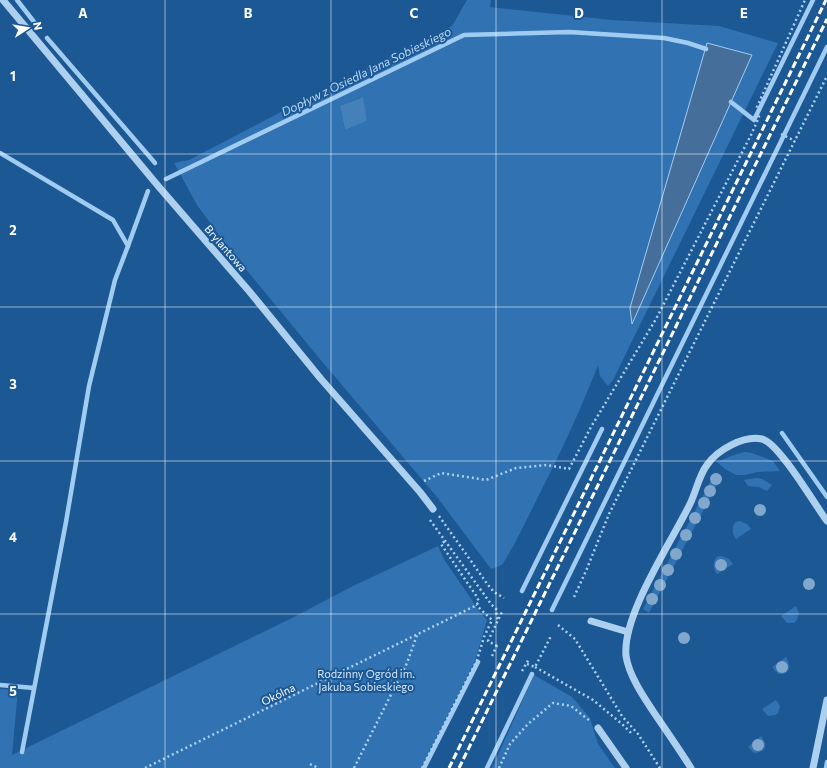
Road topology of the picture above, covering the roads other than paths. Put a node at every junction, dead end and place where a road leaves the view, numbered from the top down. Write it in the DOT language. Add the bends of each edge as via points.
graph roads {
  1 [pos="3,0"];
  2 [pos="433,509"];
  3 [pos="827,521"];
  4 [pos="591,621"];
  5 [pos="628,632"];
  6 [pos="827,700"];
  7 [pos="598,728"];
  8 [pos="626,768"];
  9 [pos="691,768"];
  10 [pos="813,768"];
  1 -- 2 [label="street, Brylantowa"];
  3 -- 5 [label="street" via="789,464 770,442 758,438 745,440 724,449 706,465 691,503 644,592"];
  4 -- 5 [label="street"];
  5 -- 9 [label="street" via="626,655 630,669 641,691"];
  6 -- 10 [label="street"];
  7 -- 8 [label="street"];
}
